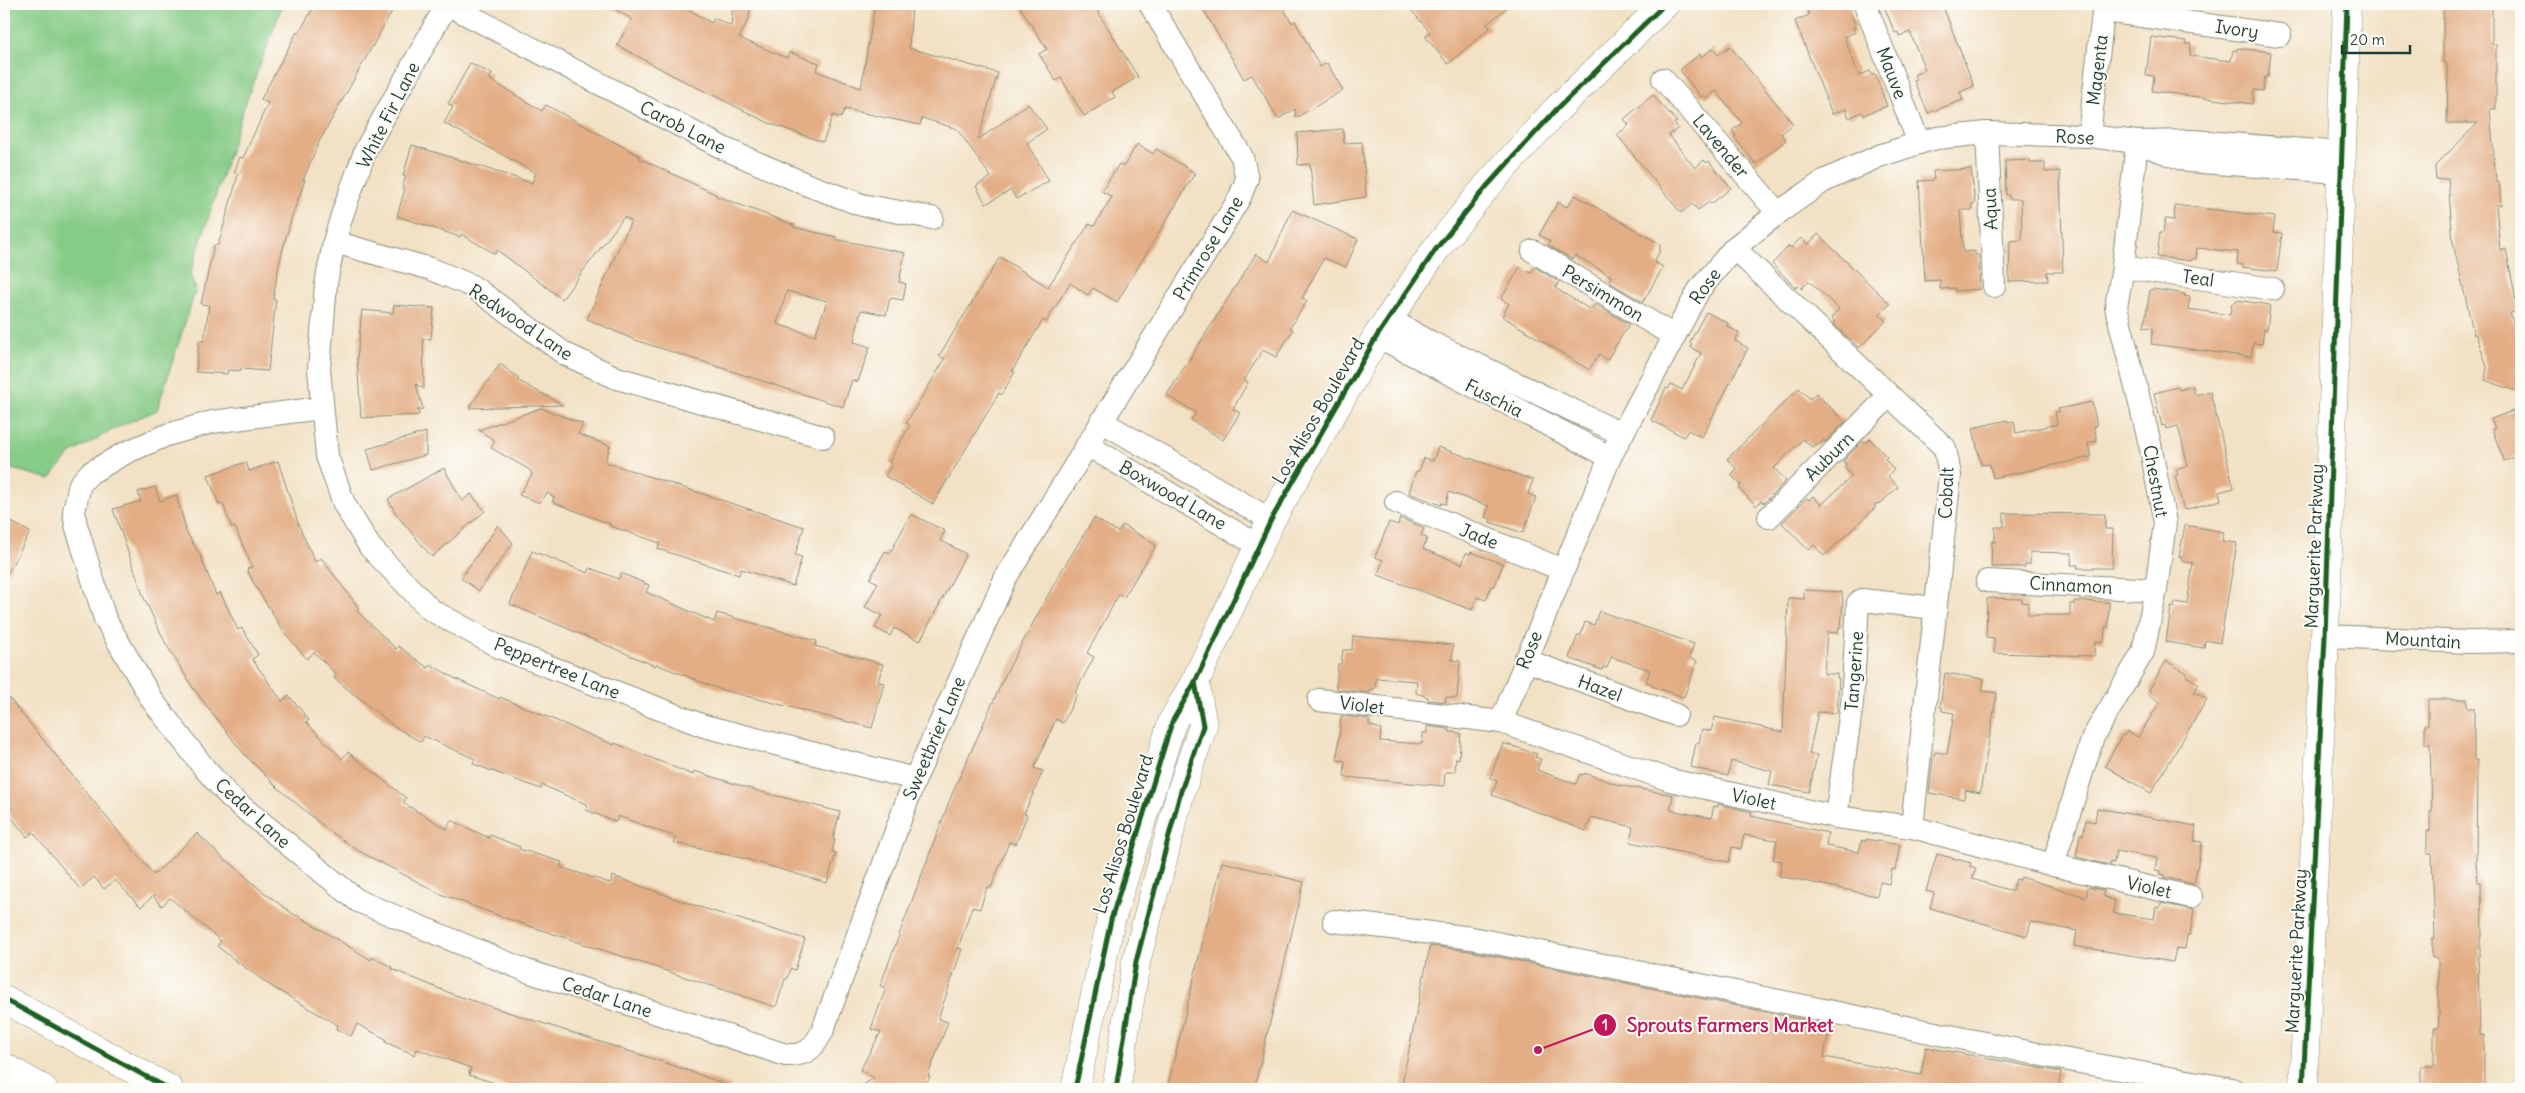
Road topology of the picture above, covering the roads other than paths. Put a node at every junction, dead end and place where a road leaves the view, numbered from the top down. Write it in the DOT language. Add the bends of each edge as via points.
graph roads {
  1 [pos="447,4"];
  2 [pos="1150,4"];
  3 [pos="1665,4"];
  4 [pos="1865,4"];
  5 [pos="2346,4"];
  6 [pos="2104,7"];
  7 [pos="2280,35"];
  8 [pos="1663,80"];
  9 [pos="1987,133"];
  10 [pos="2089,136"];
  11 [pos="2137,142"];
  12 [pos="1919,143"];
  13 [pos="2341,163"];
  14 [pos="1778,214"];
  15 [pos="932,218"];
  16 [pos="334,242"];
  17 [pos="1734,248"];
  18 [pos="1533,251"];
  19 [pos="2123,267"];
  20 [pos="1994,286"];
  21 [pos="2273,289"];
  22 [pos="1383,328"];
  23 [pos="1674,336"];
  24 [pos="1889,396"];
  25 [pos="321,408"];
  26 [pos="1093,434"];
  27 [pos="1622,434"];
  28 [pos="822,437"];
  29 [pos="1610,457"];
  30 [pos="1396,502"];
  31 [pos="1769,517"];
  32 [pos="1271,520"];
  33 [pos="1259,546"];
  34 [pos="1563,570"];
  35 [pos="1987,581"];
  36 [pos="2156,590"];
  37 [pos="1936,608"];
  38 [pos="2325,636"];
  39 [pos="2521,641"];
  40 [pos="1525,660"];
  41 [pos="1195,682"];
  42 [pos="1319,700"];
  43 [pos="1676,715"];
  44 [pos="1501,722"];
  45 [pos="915,780"];
  46 [pos="1836,817"];
  47 [pos="1912,827"];
  48 [pos="2054,865"];
  49 [pos="2191,897"];
  50 [pos="1334,921"];
  51 [pos="4,999"];
  52 [pos="807,1053"];
  53 [pos="4,1067"];
  54 [pos="43,1089"];
  55 [pos="168,1089"];
  56 [pos="1075,1089"];
  57 [pos="1116,1089"];
  58 [pos="2232,1089"];
  59 [pos="2303,1089"];
  1 -- 15 [label="street, Carob Lane" via="725,149 862,205"];
  1 -- 16 [label="street, White Fir Lane" via="366,149"];
  2 -- 26 [label="street, Primrose Lane" via="1242,157 1247,179 1240,199"];
  3 -- 22 [label="main road, Los Alisos Boulevard" via="1557,109 1488,186 1436,249"];
  4 -- 12 [label="street, Mauve"];
  5 -- 13 [label="main road, Marguerite Parkway"];
  6 -- 7 [label="street, Ivory"];
  6 -- 10 [label="street, Magenta"];
  8 -- 14 [label="street, Lavender"];
  9 -- 10 [label="street, Rose"];
  9 -- 12 [label="street, Rose"];
  9 -- 20 [label="street, Aqua"];
  10 -- 11 [label="street, Rose"];
  11 -- 13 [label="street, Rose" via="2188,161"];
  11 -- 19 [label="street, Chestnut"];
  12 -- 14 [label="street, Rose" via="1879,156 1824,181"];
  13 -- 38 [label="main road, Marguerite Parkway"];
  14 -- 17 [label="street, Rose"];
  16 -- 25 [label="street, White Fir Lane" via="321,340"];
  16 -- 28 [label="street, Redwood Lane" via="431,269 472,286 565,354 617,378"];
  17 -- 23 [label="street, Rose" via="1699,290"];
  17 -- 24 [label="street, Cobalt"];
  18 -- 23 [label="street, Persimmon"];
  19 -- 21 [label="street, Teal"];
  19 -- 36 [label="street, Chestnut" via="2116,307 2150,444 2165,523"];
  22 -- 27 [label="street, Fuschia" via="1430,342"];
  22 -- 29 [label="street, Fuschia"];
  22 -- 32 [label="main road, Los Alisos Boulevard"];
  23 -- 27 [label="street, Rose"];
  24 -- 31 [label="street, Auburn"];
  24 -- 37 [label="street, Cobalt" via="1945,448 1950,475"];
  25 -- 45 [label="street, Peppertree Lane" via="327,456 344,504 370,547 431,610 501,648 704,726"];
  25 -- 52 [label="street, Cedar Lane" via="212,422 167,436 118,456 90,472 80,484 74,511 76,525 105,619 152,700 231,798 358,901 527,971 786,1054 797,1056"];
  26 -- 32 [label="street, Boxwood Lane"];
  26 -- 33 [label="street, Boxwood Lane"];
  26 -- 45 [label="street, Sweetbrier Lane" via="1005,579"];
  27 -- 29 [label="street, Rose"];
  29 -- 34 [label="street, Rose"];
  30 -- 34 [label="street, Jade"];
  32 -- 33 [label="main road, Los Alisos Boulevard"];
  33 -- 41 [label="main road, Los Alisos Boulevard"];
  34 -- 40 [label="street, Rose"];
  35 -- 36 [label="street, Cinnamon"];
  36 -- 48 [label="street, Chestnut" via="2143,652 2093,737"];
  37 -- 46 [label="street, Tangerine" via="1862,600 1858,603 1852,704"];
  37 -- 47 [label="street, Cobalt"];
  38 -- 39 [label="street, Mountain"];
  38 -- 59 [label="main road, Marguerite Parkway"];
  40 -- 43 [label="street, Hazel"];
  40 -- 44 [label="street, Rose"];
  41 -- 56 [label="main road, Los Alisos Boulevard" via="1172,722 1111,920"];
  41 -- 57 [label="main road" via="1204,726 1180,794 1136,962"];
  42 -- 44 [label="street, Violet"];
  44 -- 46 [label="street, Violet" via="1670,780"];
  45 -- 52 [label="street, Sweetbrier Lane" via="822,1032"];
  46 -- 47 [label="street, Violet"];
  47 -- 48 [label="street, Violet"];
  48 -- 49 [label="street, Violet"];
  50 -- 58 [label="street" via="1472,938 2057,1058"];
  51 -- 55 [label="main road"];
  53 -- 54 [label="main road"];
}
